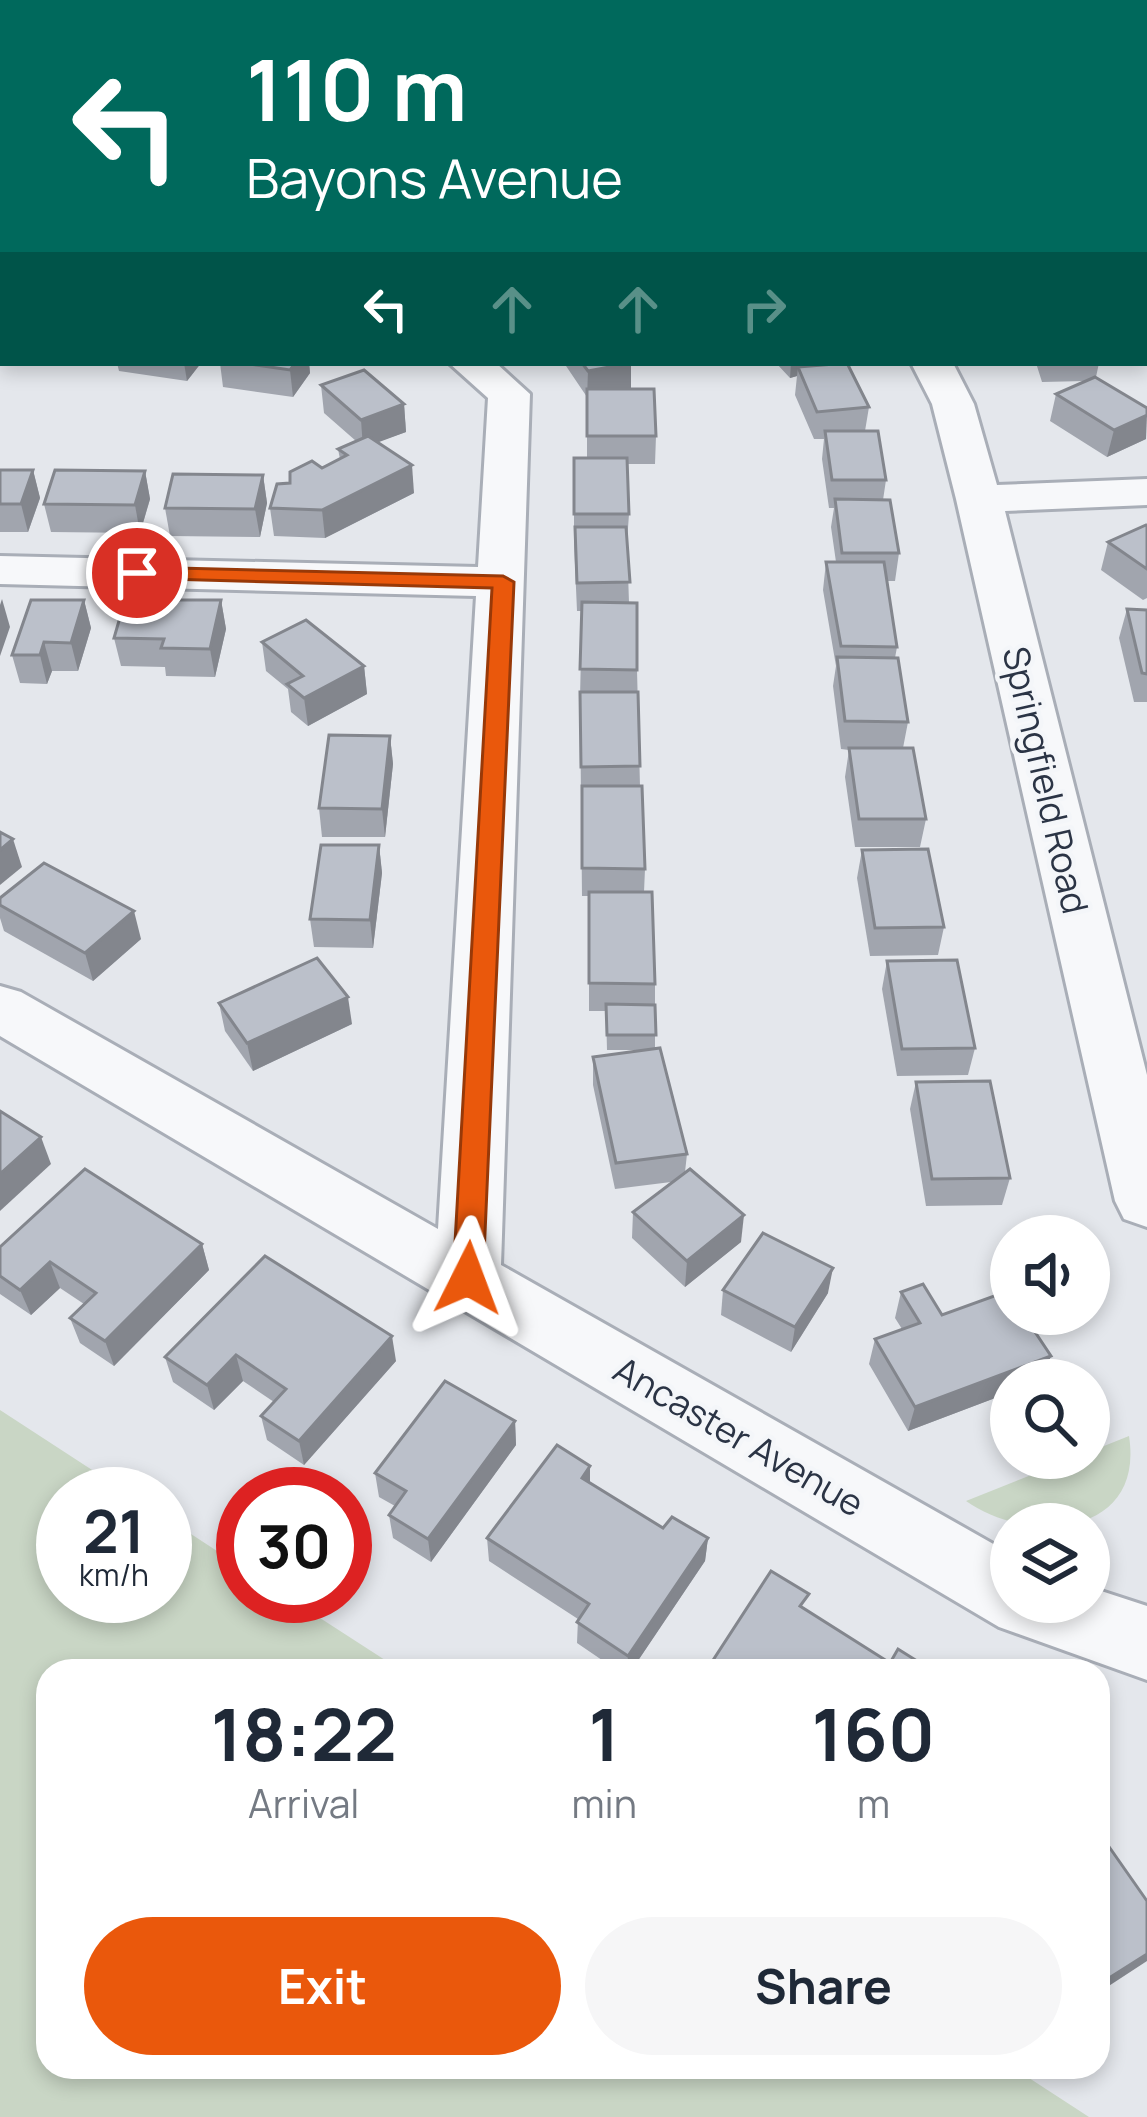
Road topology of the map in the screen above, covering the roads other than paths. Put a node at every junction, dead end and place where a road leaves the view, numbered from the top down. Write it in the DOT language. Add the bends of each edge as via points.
graph roads {
  1 [pos="474,366"];
  2 [pos="934,366"];
  3 [pos="1147,492"];
  4 [pos="979,499"];
  5 [pos="0,570"];
  6 [pos="503,582"];
  7 [pos="0,1008"];
  8 [pos="1147,1201"];
  9 [pos="468,1278"];
  10 [pos="990,1582"];
  11 [pos="1087,1623"];
  12 [pos="1147,1643"];
  1 -- 6 [label="street" via="509,394"];
  2 -- 4 [label="street, Springfield Road" via="953,404"];
  3 -- 4 [label="street"];
  4 -- 8 [label="street, Springfield Road"];
  5 -- 6 [label="street"];
  6 -- 9 [label="street"];
  7 -- 9 [label="street, Ancaster Avenue"];
  9 -- 10 [label="street, Ancaster Avenue"];
  11 -- 12 [label="street"];
}
